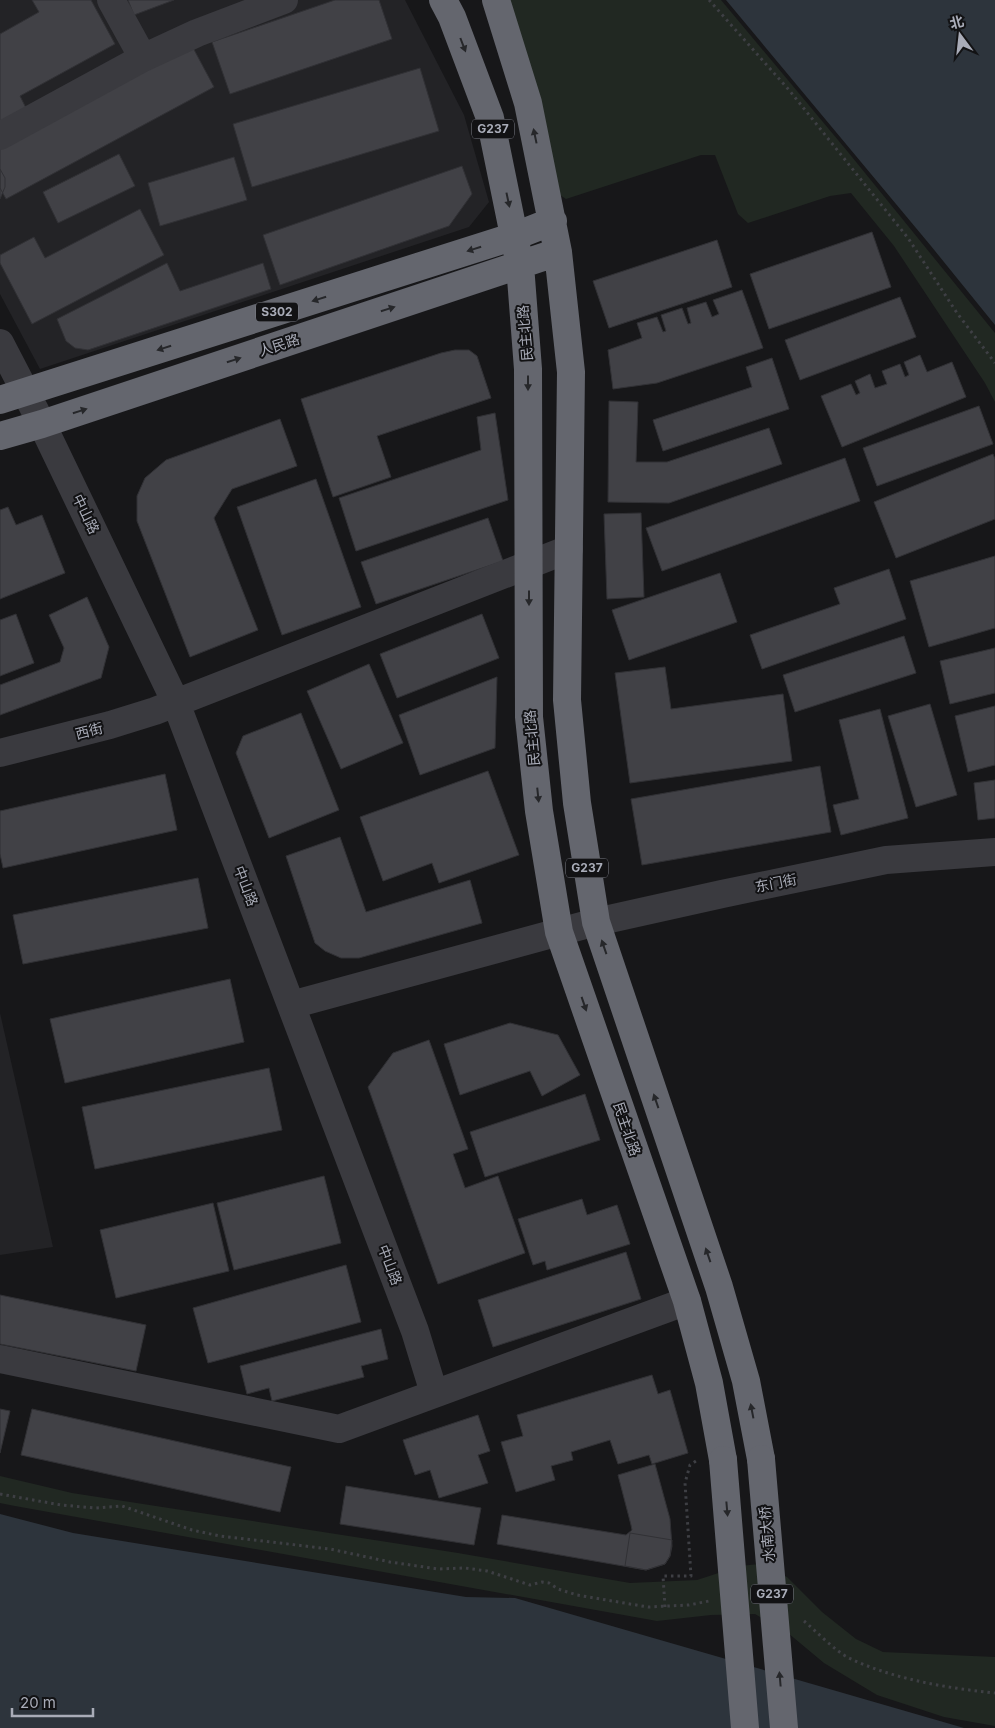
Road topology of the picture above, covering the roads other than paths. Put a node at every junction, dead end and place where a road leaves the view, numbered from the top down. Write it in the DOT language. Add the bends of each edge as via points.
graph roads {
  1 [pos="111,0"];
  2 [pos="284,0"];
  3 [pos="443,0"];
  4 [pos="496,0"];
  5 [pos="143,58"];
  6 [pos="0,136"];
  7 [pos="553,221"];
  8 [pos="515,236"];
  9 [pos="558,252"];
  10 [pos="520,265"];
  11 [pos="0,343"];
  12 [pos="27,392"];
  13 [pos="0,400"];
  14 [pos="42,424"];
  15 [pos="0,436"];
  16 [pos="569,549"];
  17 [pos="528,565"];
  18 [pos="176,702"];
  19 [pos="0,753"];
  20 [pos="995,852"];
  21 [pos="596,922"];
  22 [pos="559,932"];
  23 [pos="291,1005"];
  24 [pos="686,1301"];
  25 [pos="0,1359"];
  26 [pos="434,1393"];
  27 [pos="745,1728"];
  28 [pos="784,1728"];
  1 -- 5 [label="street"];
  2 -- 5 [label="street" via="197,33"];
  3 -- 8 [label="highway, 民主北路 / G237, one-way" via="490,118"];
  7 -- 4 [label="highway, G237, one-way" via="528,103"];
  5 -- 6 [label="street"];
  7 -- 8 [label="highway, S302"];
  7 -- 9 [label="highway, G237"];
  8 -- 10 [label="highway, 民主北路 / G237"];
  8 -- 12 [label="highway, S302, one-way"];
  9 -- 10 [label="highway, 人民路 / S302"];
  9 -- 16 [label="highway, G237" via="571,372"];
  14 -- 10 [label="highway, 人民路 / S302, one-way"];
  10 -- 17 [label="highway, 民主北路 / G237, one-way" via="528,369"];
  11 -- 12 [label="street, 中山路"];
  12 -- 13 [label="highway, S302"];
  12 -- 14 [label="street, 中山路"];
  14 -- 15 [label="highway, 人民路 / S302"];
  14 -- 18 [label="street, 中山路"];
  16 -- 17 [label="street, 西街"];
  16 -- 21 [label="highway, G237" via="567,700 577,803"];
  17 -- 18 [label="street, 西街"];
  17 -- 22 [label="highway, 民主北路 / G237, one-way" via="529,717 539,811"];
  18 -- 19 [label="street, 西街" via="110,725"];
  18 -- 23 [label="street, 中山路"];
  20 -- 21 [label="street, 东门街" via="886,860"];
  21 -- 22 [label="street, 东门街"];
  28 -- 21 [label="highway, 水南大桥 / G237, one-way, bridge" via="761,1459 746,1381 719,1286"];
  22 -- 23 [label="street, 东门街"];
  22 -- 24 [label="highway, 民主北路 / G237, one-way"];
  23 -- 26 [label="street, 中山路" via="415,1331"];
  24 -- 26 [label="street"];
  24 -- 27 [label="highway, 民主北路 / G237, one-way, bridge" via="710,1383 723,1460"];
  25 -- 26 [label="street" via="338,1429"];
}
